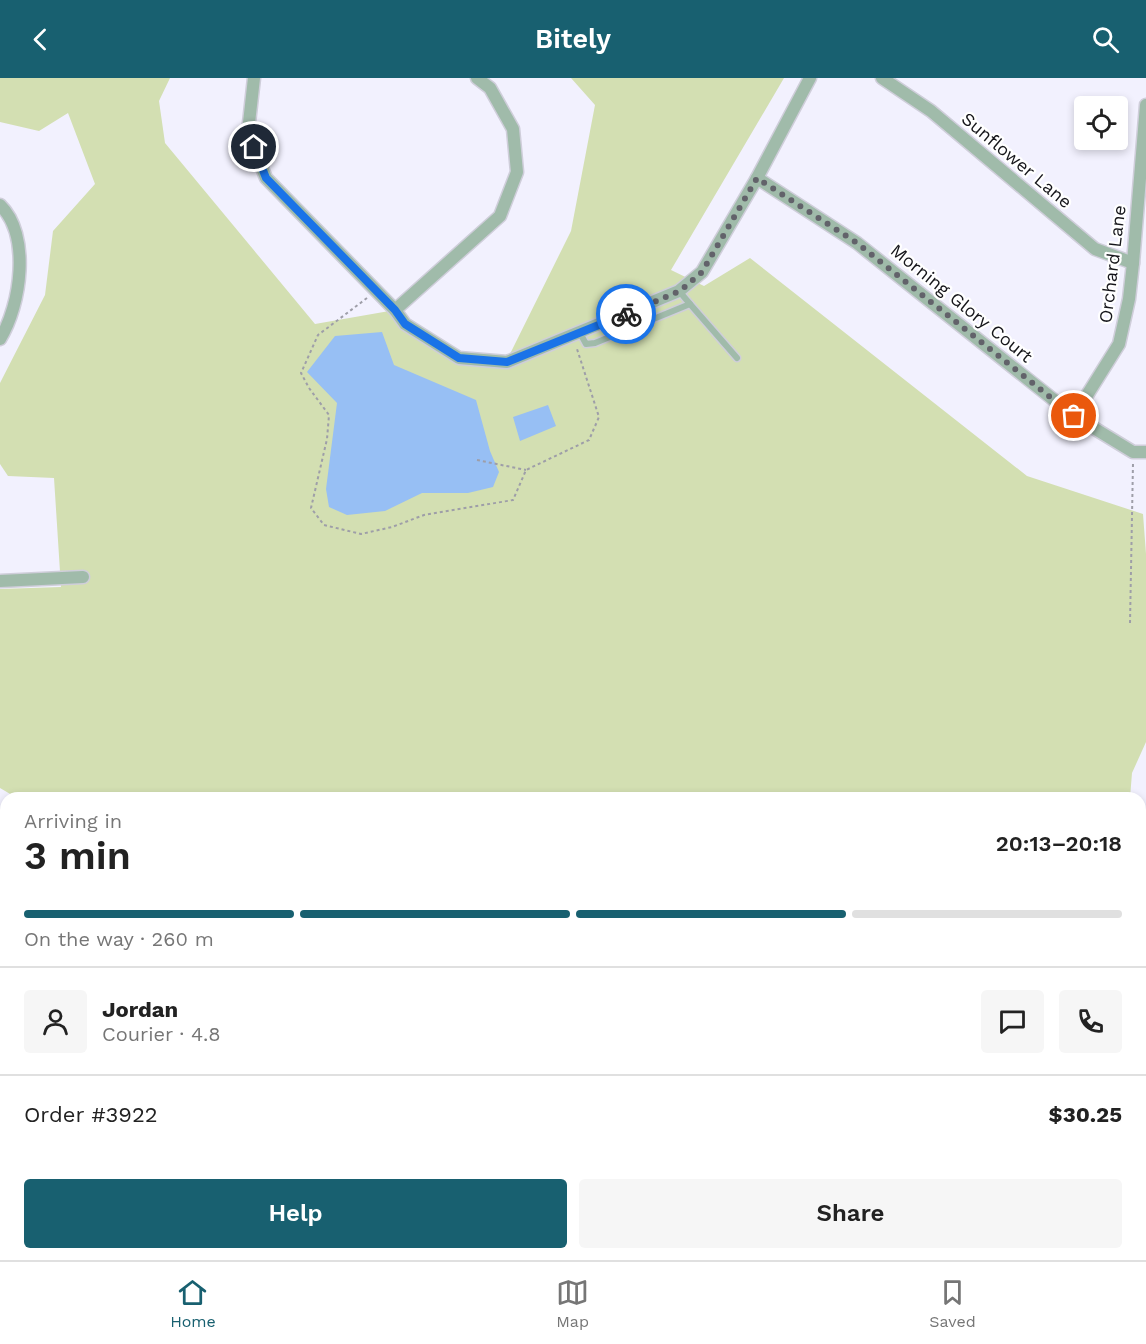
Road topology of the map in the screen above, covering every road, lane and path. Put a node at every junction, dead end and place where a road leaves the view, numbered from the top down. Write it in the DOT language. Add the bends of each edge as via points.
graph roads {
  1 [pos="254,78"];
  2 [pos="477,78"];
  3 [pos="810,78"];
  4 [pos="882,78"];
  5 [pos="1146,105"];
  6 [pos="757,178"];
  7 [pos="0,204"];
  8 [pos="1133,263"];
  9 [pos="376,291"];
  10 [pos="680,291"];
  11 [pos="690,304"];
  12 [pos="395,310"];
  13 [pos="576,334"];
  14 [pos="0,339"];
  15 [pos="737,358"];
  16 [pos="1074,416"];
  17 [pos="1133,452"];
  18 [pos="1146,452"];
  19 [pos="477,460"];
  20 [pos="526,470"];
  21 [pos="83,577"];
  22 [pos="0,581"];
  23 [pos="1130,623"];
  1 -- 9 [label="street" via="248,132 266,178"];
  2 -- 12 [label="street" via="490,88 513,129 517,172 500,216"];
  3 -- 6 [label="street"];
  4 -- 8 [label="street, Sunflower Lane" via="931,111 1095,249"];
  5 -- 8 [label="street, Orchard Lane"];
  6 -- 10 [label="street" via="702,272"];
  6 -- 16 [label="street, Morning Glory Court" via="857,243"];
  7 -- 14 [label="street" via="16,232 19,254 16,301"];
  8 -- 16 [label="street, Orchard Lane" via="1119,344"];
  9 -- 12 [label="street"];
  9 -- 20 [label="path" via="318,335 302,373 329,415 311,508 324,525 361,534 424,515 513,500"];
  10 -- 11 [label="lane"];
  10 -- 13 [label="street"];
  11 -- 13 [label="lane" via="595,343 586,344"];
  11 -- 15 [label="lane"];
  12 -- 13 [label="street" via="405,324 459,358 507,362"];
  13 -- 20 [label="path" via="599,417 589,440"];
  16 -- 17 [label="street, Morning Glory Court"];
  17 -- 18 [label="street"];
  17 -- 23 [label="path"];
  19 -- 20 [label="path"];
  21 -- 22 [label="street"];
}
